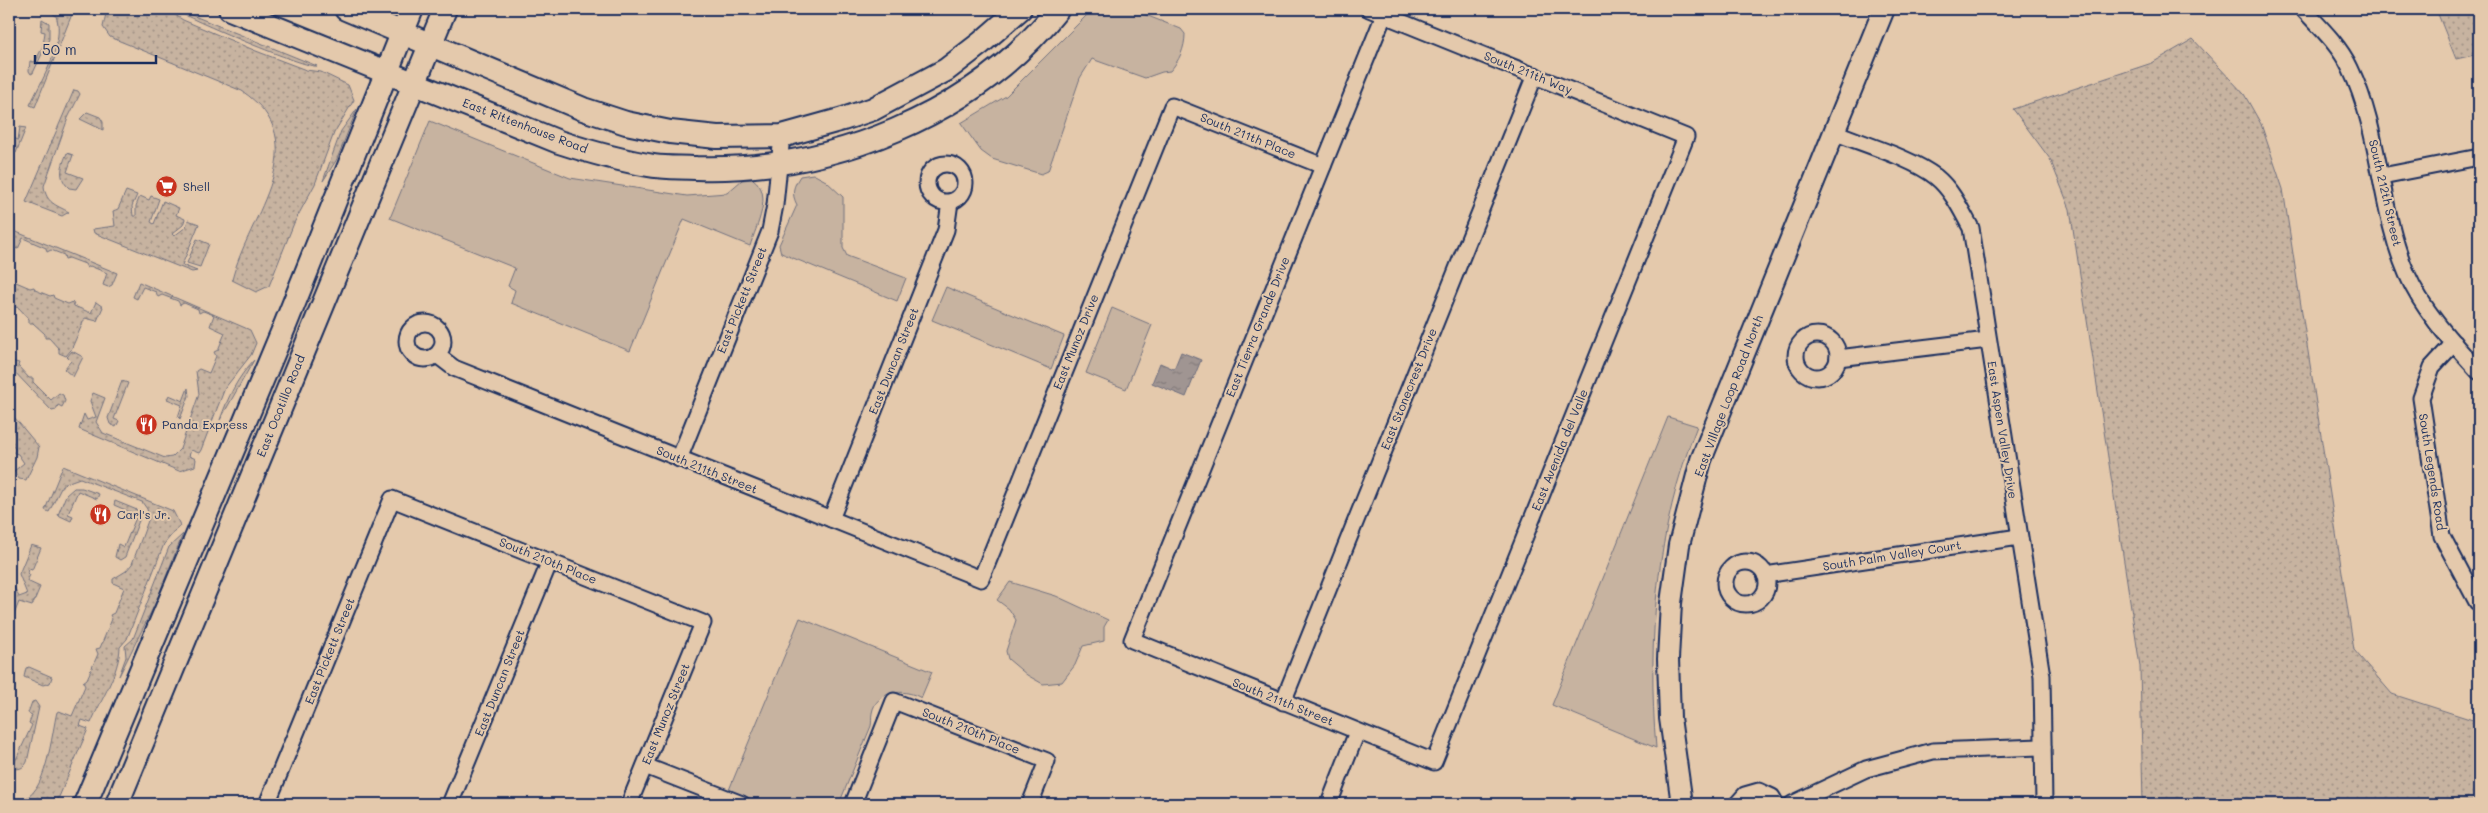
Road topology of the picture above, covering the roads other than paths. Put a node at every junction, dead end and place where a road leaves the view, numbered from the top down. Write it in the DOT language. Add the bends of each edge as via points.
graph roads {
  1 [pos="230,9"];
  2 [pos="346,9"];
  3 [pos="412,9"];
  4 [pos="445,9"];
  5 [pos="1020,9"];
  6 [pos="1058,9"];
  7 [pos="1370,9"];
  8 [pos="1884,9"];
  9 [pos="2303,9"];
  10 [pos="1384,15"];
  11 [pos="403,32"];
  12 [pos="430,45"];
  13 [pos="388,72"];
  14 [pos="1535,75"];
  15 [pos="415,83"];
  16 [pos="1172,106"];
  17 [pos="1834,132"];
  18 [pos="782,136"];
  19 [pos="1686,137"];
  20 [pos="2479,157"];
  21 [pos="780,164"];
  22 [pos="1323,166"];
  23 [pos="2382,176"];
  24 [pos="950,202"];
  25 [pos="1988,340"];
  26 [pos="2454,343"];
  27 [pos="437,355"];
  28 [pos="1838,358"];
  29 [pos="2479,372"];
  30 [pos="678,458"];
  31 [pos="392,499"];
  32 [pos="210,505"];
  33 [pos="831,519"];
  34 [pos="2019,537"];
  35 [pos="223,547"];
  36 [pos="550,562"];
  37 [pos="1765,575"];
  38 [pos="981,579"];
  39 [pos="2478,601"];
  40 [pos="703,623"];
  41 [pos="1132,640"];
  42 [pos="1283,702"];
  43 [pos="1357,732"];
  44 [pos="2042,747"];
  45 [pos="1434,762"];
  46 [pos="645,766"];
  47 [pos="86,804"];
  48 [pos="117,804"];
  49 [pos="267,804"];
  50 [pos="450,804"];
  51 [pos="629,804"];
  52 [pos="742,804"];
  53 [pos="853,804"];
  54 [pos="1030,804"];
  55 [pos="1329,804"];
  56 [pos="1682,804"];
  57 [pos="1737,804"];
  58 [pos="1776,804"];
  59 [pos="1792,804"];
  60 [pos="2044,804"];
  1 -- 13 [label="main road, East Rittenhouse Road"];
  2 -- 11 [label="main road"];
  3 -- 11 [label="main road"];
  4 -- 12 [label="main road, East Ocotillo Road"];
  5 -- 18 [label="main road" via="946,70 893,99 844,119"];
  6 -- 21 [label="main road, East Rittenhouse Road" via="990,75 940,107 891,132 844,150"];
  7 -- 10 [label="street, South 211th Way"];
  8 -- 17 [label="street, East Village Loop Road North"];
  9 -- 23 [label="street, South 212th Street" via="2327,34 2350,68"];
  10 -- 14 [label="street, South 211th Way"];
  10 -- 22 [label="street, East Tierra Grande Drive"];
  11 -- 12 [label="main road"];
  11 -- 13 [label="main road"];
  12 -- 15 [label="main road, East Ocotillo Road"];
  12 -- 18 [label="main road" via="584,109 626,123 717,137"];
  13 -- 15 [label="main road, East Rittenhouse Road"];
  13 -- 32 [label="main road"];
  14 -- 19 [label="street, South 211th Way"];
  14 -- 42 [label="street, East Stonecrest Drive"];
  15 -- 21 [label="main road, East Rittenhouse Road" via="559,142 606,156 656,166 717,168"];
  15 -- 35 [label="main road, East Ocotillo Road"];
  16 -- 22 [label="street, South 211th Place"];
  16 -- 38 [label="street, East Munoz Drive"];
  17 -- 25 [label="street, East Aspen Valley Drive" via="1920,166 1949,192 1971,228"];
  17 -- 56 [label="street, East Village Loop Road North" via="1701,460 1679,545 1668,659 1670,718"];
  18 -- 21 [label="street, East Pickett Street"];
  19 -- 45 [label="street, East Avenida del Valle"];
  20 -- 23 [label="street"];
  21 -- 30 [label="street, East Pickett Street" via="770,232"];
  22 -- 41 [label="street, East Tierra Grande Drive"];
  23 -- 26 [label="street, South 212th Street" via="2392,234 2407,275 2428,312"];
  24 -- 33 [label="street, East Duncan Street" via="946,230"];
  25 -- 28 [label="street"];
  25 -- 34 [label="street, East Aspen Valley Drive"];
  26 -- 29 [label="street, South 212th Street"];
  26 -- 39 [label="street, South Legends Road" via="2432,367 2421,398 2442,536"];
  27 -- 30 [label="street, South 211th Street" via="454,368"];
  30 -- 33 [label="street, South 211th Street"];
  31 -- 36 [label="street, South 210th Place"];
  31 -- 49 [label="street, East Pickett Street"];
  32 -- 35 [label="main road" via="216,542"];
  32 -- 47 [label="main road"];
  33 -- 38 [label="street, South 211th Street"];
  34 -- 37 [label="street, South Palm Valley Court"];
  34 -- 44 [label="street, East Aspen Valley Drive" via="2042,676"];
  35 -- 48 [label="main road, East Ocotillo Road"];
  36 -- 40 [label="street, South 210th Place"];
  36 -- 50 [label="street, East Duncan Street"];
  40 -- 46 [label="street, East Munoz Street"];
  41 -- 42 [label="street, South 211th Street"];
  42 -- 43 [label="street, South 211th Street"];
  43 -- 45 [label="street, South 211th Street"];
  43 -- 55 [label="street"];
  44 -- 59 [label="street" via="1934,751 1866,769"];
  44 -- 60 [label="street, East Aspen Valley Drive"];
  46 -- 51 [label="street, East Munoz Street"];
  46 -- 52 [label="street"];
  53 -- 54 [label="street, South 210th Place" via="894,701 1047,761"];
  57 -- 58 [label="street" via="1744,795 1759,791 1772,797"];
}
